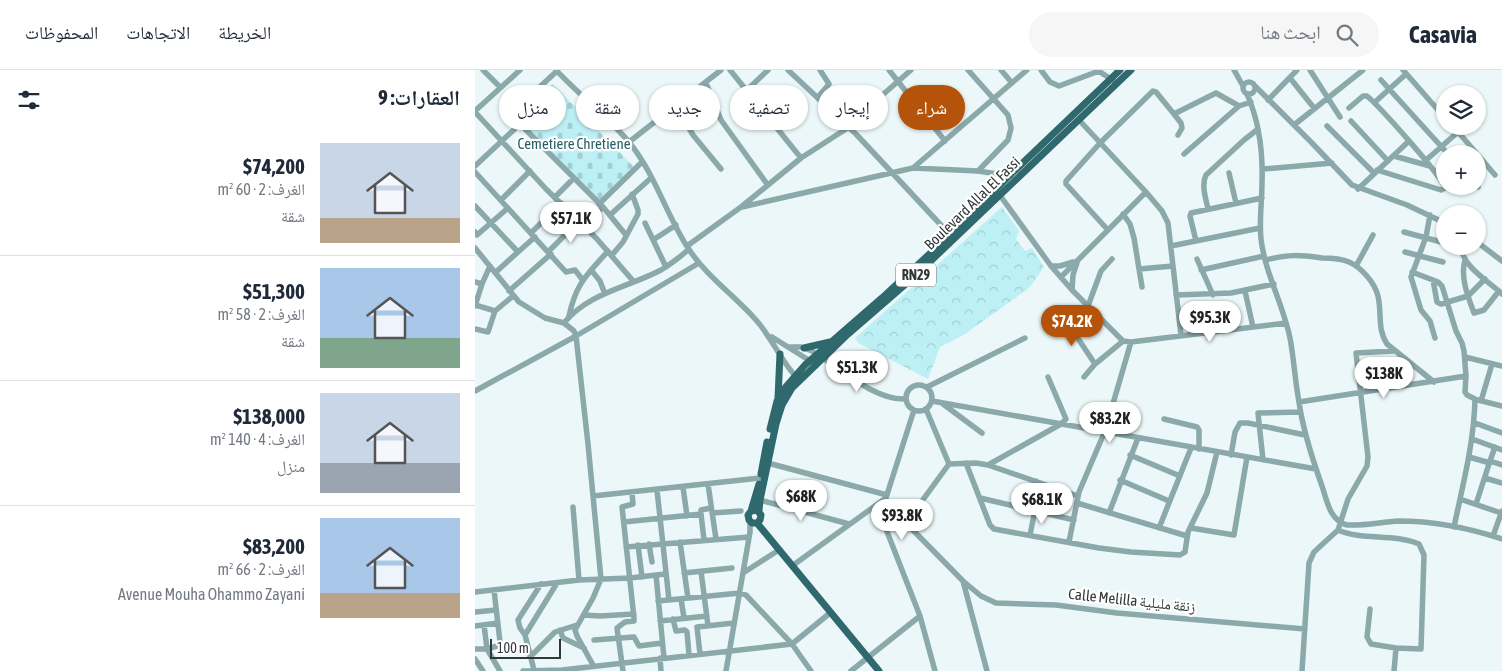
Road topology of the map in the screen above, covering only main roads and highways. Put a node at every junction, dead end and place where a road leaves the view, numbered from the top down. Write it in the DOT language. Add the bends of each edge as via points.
graph roads {
  1 [pos="1121,70"];
  2 [pos="1131,70"];
  3 [pos="1114,81"];
  4 [pos="952,237"];
  5 [pos="831,342"];
  6 [pos="804,348"];
  7 [pos="780,354"];
  8 [pos="820,355"];
  9 [pos="797,379"];
  10 [pos="777,401"];
  11 [pos="755,518"];
  12 [pos="879,671"];
  1 -- 3 [label="main road, Boulevard Allal El Fassi / RN29"];
  2 -- 3 [label="main road, Boulevard Allal El Fassi / RN29"];
  3 -- 4 [label="main road, Boulevard Allal El Fassi / RN29" via="1009,176"];
  3 -- 4 [label="main road, Boulevard Allal El Fassi / RN29" via="1079,120"];
  4 -- 5 [label="main road, Boulevard Allal El Fassi / RN29"];
  4 -- 8 [label="main road, Boulevard Allal El Fassi / RN29" via="916,275"];
  5 -- 6 [label="main road"];
  5 -- 8 [label="main road, Boulevard Allal El Fassi / RN29"];
  7 -- 10 [label="main road"];
  8 -- 9 [label="main road, Boulevard Allal El Fassi / RN29"];
  9 -- 10 [label="main road, Boulevard Allal El Fassi / RN29" via="784,389"];
  9 -- 11 [label="main road, Boulevard Allal El Fassi / RN29" via="782,405 776,424"];
  10 -- 11 [label="main road, Boulevard Allal El Fassi / RN29"];
  11 -- 12 [label="main road" via="762,532"];
}
